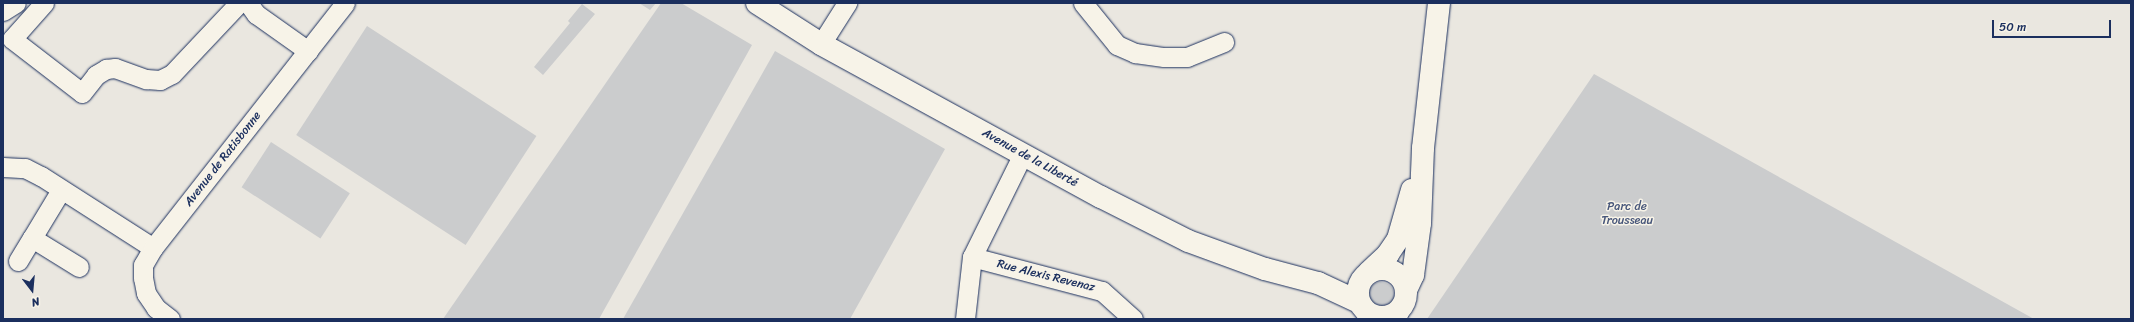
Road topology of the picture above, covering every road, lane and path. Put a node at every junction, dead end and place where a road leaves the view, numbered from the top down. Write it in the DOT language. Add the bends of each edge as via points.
graph roads {
  1 [pos="16,3"];
  2 [pos="44,3"];
  3 [pos="239,3"];
  4 [pos="248,3"];
  5 [pos="261,3"];
  6 [pos="345,3"];
  7 [pos="757,3"];
  8 [pos="848,3"];
  9 [pos="1083,3"];
  10 [pos="1439,3"];
  11 [pos="3,11"];
  12 [pos="1224,42"];
  13 [pos="821,44"];
  14 [pos="311,47"];
  15 [pos="1423,148"];
  16 [pos="1023,154"];
  17 [pos="3,167"];
  18 [pos="61,190"];
  19 [pos="32,238"];
  20 [pos="153,248"];
  21 [pos="972,257"];
  22 [pos="18,261"];
  23 [pos="79,267"];
  24 [pos="1367,274"];
  25 [pos="1318,283"];
  26 [pos="1401,306"];
  27 [pos="1364,311"];
  28 [pos="163,313"];
  29 [pos="965,319"];
  30 [pos="1133,319"];
  1 -- 11 [label="street"];
  2 -- 3 [label="street" via="12,39 82,93 96,75 106,69 114,68 146,79 160,80 172,74"];
  4 -- 14 [label="street" via="256,14"];
  5 -- 14 [label="street"];
  6 -- 14 [label="street, Avenue de Ratisbonne"];
  7 -- 13 [label="street, Avenue de la Liberté"];
  8 -- 13 [label="street"];
  9 -- 12 [label="street" via="1117,44 1135,53 1164,58 1187,57"];
  10 -- 15 [label="street"];
  13 -- 16 [label="street, Avenue de la Liberté"];
  14 -- 20 [label="street, Avenue de Ratisbonne" via="177,205"];
  15 -- 24 [label="street" via="1398,239 1388,254"];
  15 -- 26 [label="street" via="1420,222 1413,275"];
  16 -- 21 [label="street"];
  16 -- 25 [label="street, Avenue de la Liberté" via="1188,241 1265,269"];
  17 -- 18 [label="street" via="25,168"];
  18 -- 19 [label="street"];
  18 -- 20 [label="street"];
  19 -- 22 [label="street"];
  19 -- 23 [label="street"];
  20 -- 28 [label="street, Avenue de Ratisbonne" via="143,265 143,278 146,293"];
  21 -- 29 [label="street"];
  21 -- 30 [label="street, Rue Alexis Revenaz" via="1102,291"];
  24 -- 25 [label="street, Avenue de la Liberté"];
  24 -- 26 [label="street" via="1385,269 1392,271 1404,282"];
  24 -- 27 [label="street" via="1358,288"];
  25 -- 27 [label="street, Avenue de la Liberté"];
  26 -- 27 [label="street" via="1395,314 1384,318"];
}
